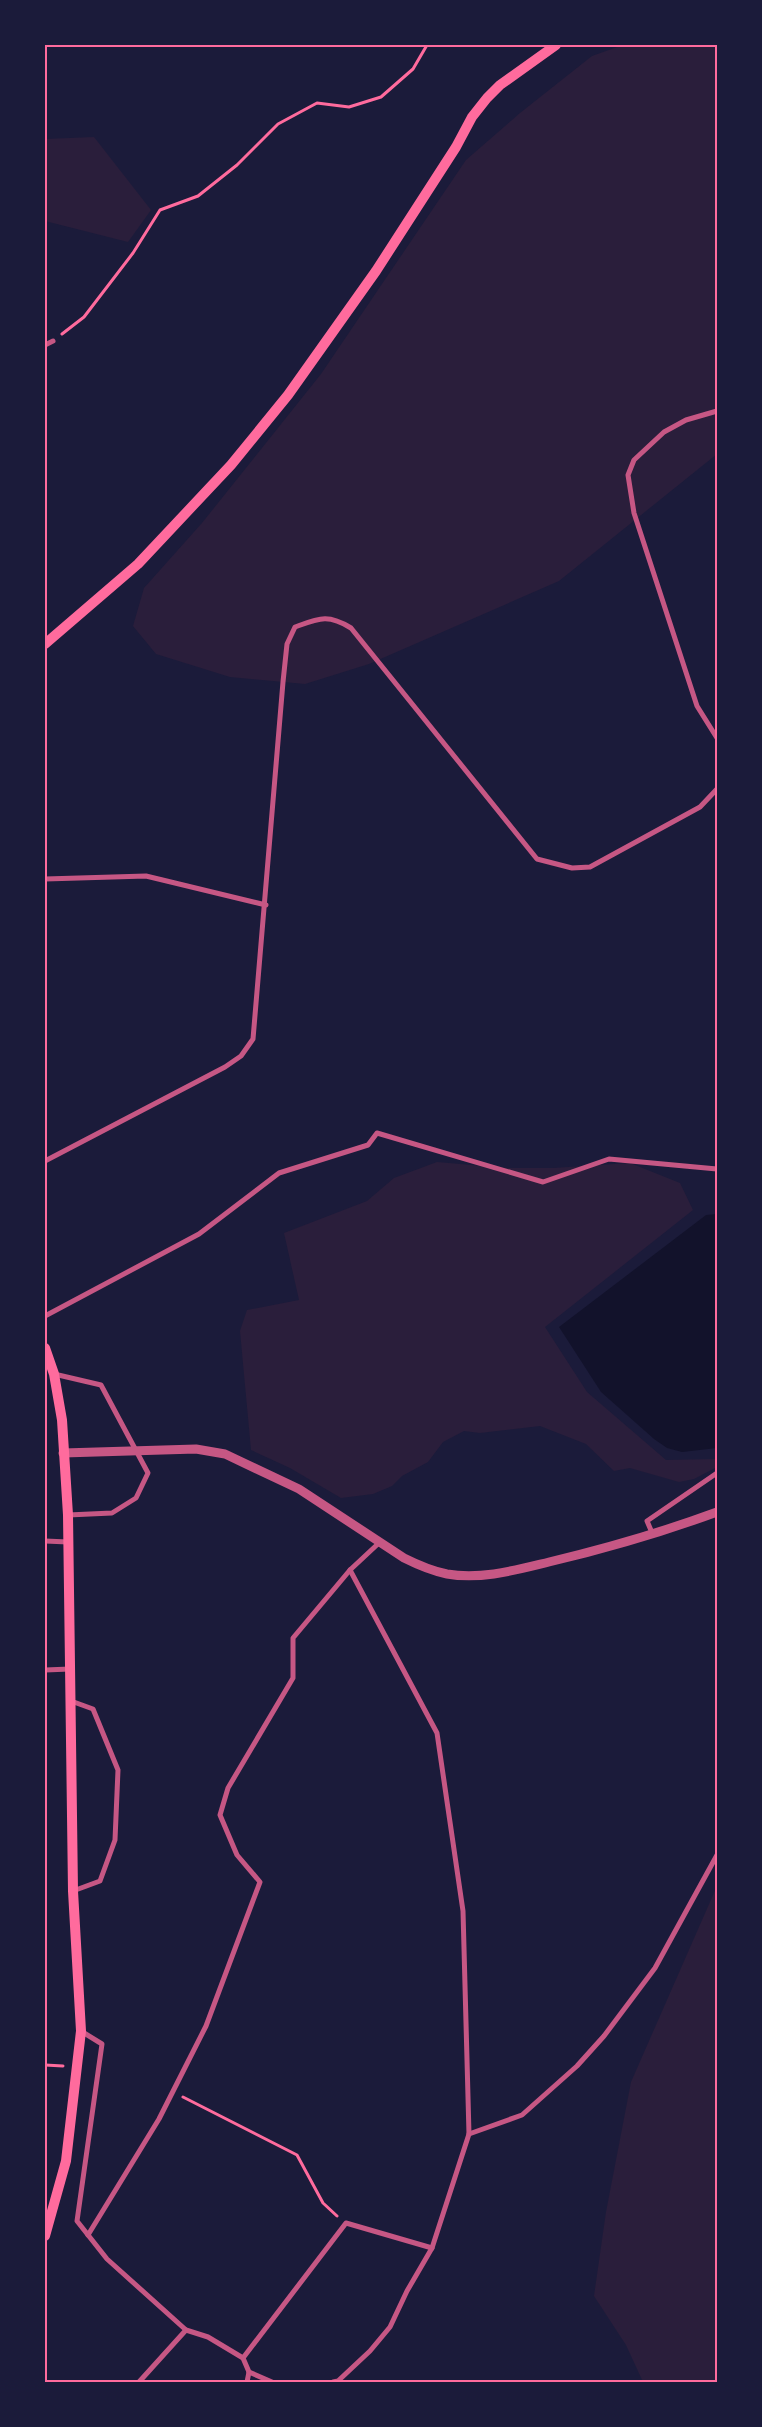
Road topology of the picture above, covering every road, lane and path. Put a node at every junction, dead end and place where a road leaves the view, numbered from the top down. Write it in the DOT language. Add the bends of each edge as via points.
graph roads {
  1 [pos="427,45"];
  2 [pos="556,45"];
  3 [pos="53,341"];
  4 [pos="45,346"];
  5 [pos="717,411"];
  6 [pos="45,644"];
  7 [pos="717,738"];
  8 [pos="717,789"];
  9 [pos="45,879"];
  10 [pos="266,905"];
  11 [pos="45,1161"];
  12 [pos="717,1169"];
  13 [pos="45,1316"];
  14 [pos="45,1348"];
  15 [pos="54,1374"];
  16 [pos="136,1451"];
  17 [pos="63,1453"];
  18 [pos="717,1473"];
  19 [pos="717,1512"];
  20 [pos="68,1515"];
  21 [pos="653,1536"];
  22 [pos="45,1540"];
  23 [pos="68,1542"];
  24 [pos="380,1542"];
  25 [pos="350,1570"];
  26 [pos="70,1669"];
  27 [pos="45,1670"];
  28 [pos="70,1700"];
  29 [pos="717,1855"];
  30 [pos="73,1890"];
  31 [pos="81,2031"];
  32 [pos="173,2092"];
  33 [pos="469,2134"];
  34 [pos="346,2223"];
  35 [pos="88,2235"];
  36 [pos="45,2236"];
  37 [pos="432,2248"];
  38 [pos="186,2330"];
  39 [pos="243,2358"];
  40 [pos="249,2372"];
  41 [pos="138,2382"];
  42 [pos="247,2382"];
  43 [pos="272,2382"];
  44 [pos="333,2382"];
  1 -- 3 [label="path" via="413,69 381,97 349,107 317,103 278,124 237,165 198,196 160,210 133,253 84,317"];
  2 -- 6 [label="main road" via="500,85 472,117 376,271 288,395 231,464 138,564"];
  3 -- 4 [label="street"];
  5 -- 7 [label="street" via="686,420 664,432 634,460 628,475 634,513 697,706"];
  8 -- 10 [label="street" via="700,807 590,866 572,868 537,859 351,628 336,618 319,618 295,626 287,644"];
  9 -- 10 [label="street" via="146,876"];
  10 -- 11 [label="street" via="253,1039 241,1056"];
  12 -- 13 [label="street" via="609,1159 543,1182 377,1133 368,1145 279,1173 199,1234"];
  14 -- 15 [label="main road"];
  15 -- 16 [label="street" via="101,1385"];
  15 -- 17 [label="main road" via="62,1420"];
  16 -- 17 [label="street"];
  16 -- 20 [label="street" via="148,1473 136,1498 112,1513"];
  16 -- 24 [label="street" via="196,1449 225,1454 299,1489"];
  17 -- 20 [label="main road"];
  18 -- 21 [label="street" via="647,1521"];
  19 -- 21 [label="street"];
  20 -- 23 [label="main road"];
  21 -- 24 [label="street" via="518,1570 474,1576 447,1574 422,1567"];
  22 -- 23 [label="street"];
  23 -- 26 [label="main road"];
  24 -- 25 [label="street"];
  25 -- 32 [label="street" via="294,1638 293,1678 228,1788 220,1815 236,1855 260,1882 206,2026"];
  25 -- 33 [label="street" via="437,1733 463,1911"];
  26 -- 27 [label="street"];
  26 -- 28 [label="main road"];
  28 -- 30 [label="main road"];
  28 -- 30 [label="street" via="93,1709 118,1770 115,1840 100,1881"];
  29 -- 33 [label="street" via="655,1968 577,2066 522,2114"];
  30 -- 31 [label="main road"];
  31 -- 35 [label="street" via="102,2044 77,2221"];
  31 -- 36 [label="main road" via="66,2161"];
  32 -- 34 [label="path" via="297,2155 323,2203"];
  32 -- 35 [label="street"];
  33 -- 37 [label="street"];
  34 -- 37 [label="street"];
  34 -- 39 [label="street"];
  35 -- 38 [label="street" via="107,2259"];
  37 -- 44 [label="street" via="406,2291 390,2327 370,2351"];
  38 -- 39 [label="street" via="208,2337"];
  38 -- 41 [label="street"];
  39 -- 40 [label="street"];
  40 -- 42 [label="street"];
  40 -- 43 [label="street"];
}
